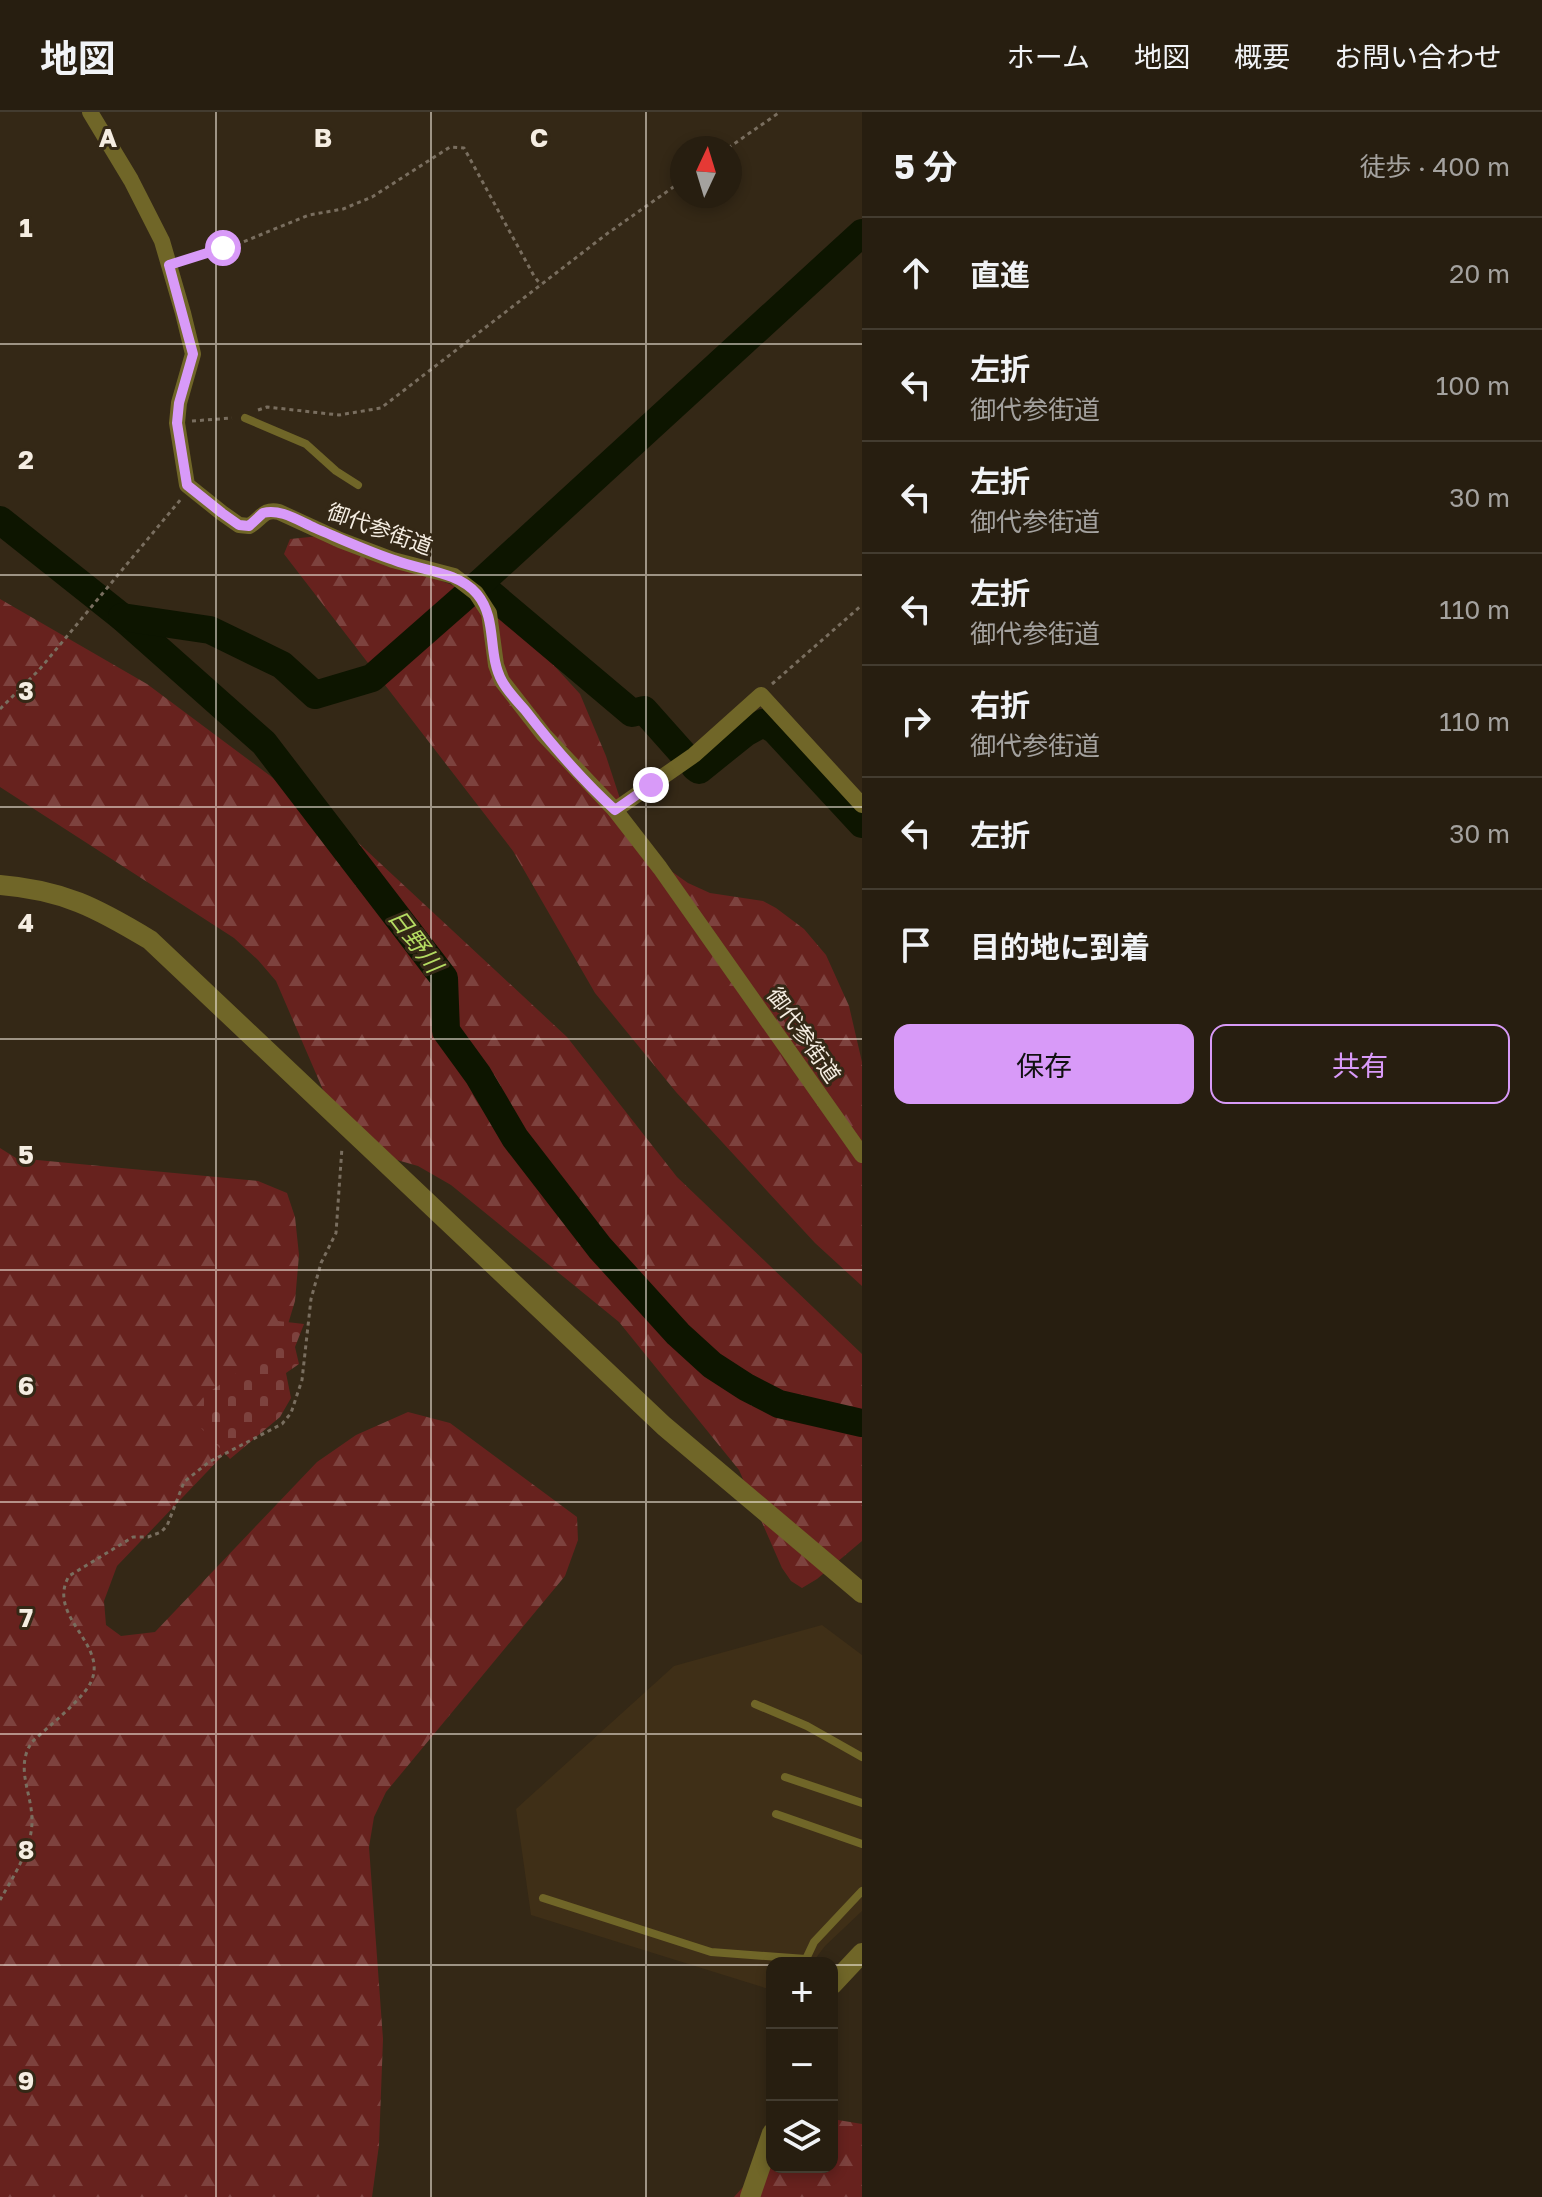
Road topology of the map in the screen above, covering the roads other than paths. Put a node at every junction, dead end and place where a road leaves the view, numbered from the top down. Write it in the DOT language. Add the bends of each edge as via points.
graph roads {
  1 [pos="90,112"];
  2 [pos="245,418"];
  3 [pos="358,485"];
  4 [pos="862,805"];
  5 [pos="615,810"];
  6 [pos="0,885"];
  7 [pos="862,1155"];
  8 [pos="862,1593"];
  9 [pos="755,1704"];
  10 [pos="862,1757"];
  11 [pos="785,1777"];
  12 [pos="862,1803"];
  13 [pos="776,1814"];
  14 [pos="862,1844"];
  15 [pos="862,1891"];
  16 [pos="543,1898"];
  17 [pos="862,1953"];
  18 [pos="766,1957"];
  19 [pos="810,1957"];
  20 [pos="838,1976"];
  21 [pos="766,2150"];
  22 [pos="750,2197"];
  1 -- 5 [label="street, 御代参街道" via="162,241 193,354 177,423 187,485 239,525 249,526 263,513 279,512 393,560 454,576 471,588 489,613 502,681"];
  2 -- 3 [label="lane" via="306,444"];
  4 -- 5 [label="street" via="761,695 694,755"];
  5 -- 7 [label="street, 御代参街道"];
  6 -- 8 [label="street" via="82,902 150,940 664,1426"];
  9 -- 10 [label="lane"];
  11 -- 12 [label="lane"];
  13 -- 14 [label="lane"];
  15 -- 19 [label="lane" via="814,1942"];
  16 -- 18 [label="lane" via="711,1952"];
  17 -- 20 [label="street"];
  21 -- 22 [label="street"];
}
